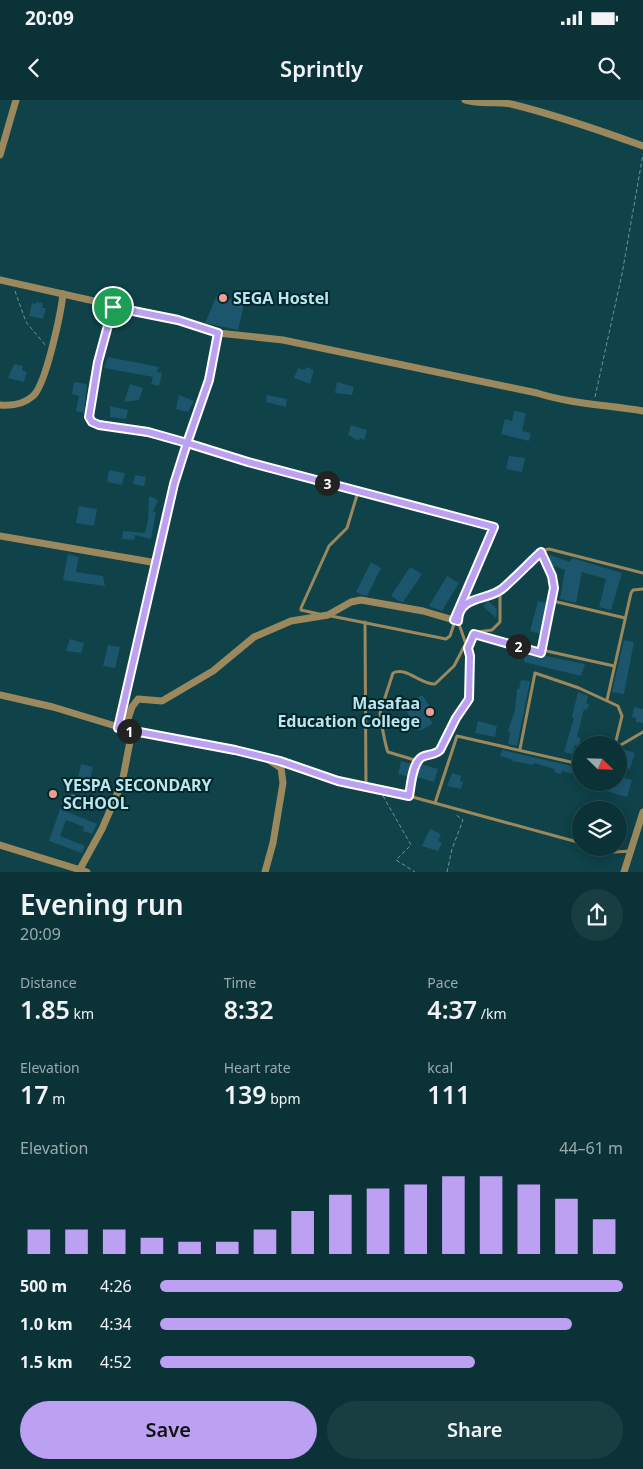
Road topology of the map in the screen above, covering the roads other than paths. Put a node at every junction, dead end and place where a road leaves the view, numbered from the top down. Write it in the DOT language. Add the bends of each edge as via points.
graph roads {
  1 [pos="16,100"];
  2 [pos="465,100"];
  3 [pos="643,146"];
  4 [pos="0,154"];
  5 [pos="0,280"];
  6 [pos="63,294"];
  7 [pos="113,307"];
  8 [pos="218,333"];
  9 [pos="0,405"];
  10 [pos="643,412"];
  11 [pos="187,443"];
  12 [pos="358,491"];
  13 [pos="0,536"];
  14 [pos="541,552"];
  15 [pos="157,563"];
  16 [pos="643,572"];
  17 [pos="643,589"];
  18 [pos="500,591"];
  19 [pos="553,601"];
  20 [pos="326,615"];
  21 [pos="625,618"];
  22 [pos="456,620"];
  23 [pos="366,622"];
  24 [pos="474,634"];
  25 [pos="467,642"];
  26 [pos="468,648"];
  27 [pos="542,650"];
  28 [pos="614,666"];
  29 [pos="0,695"];
  30 [pos="608,700"];
  31 [pos="125,730"];
  32 [pos="643,732"];
  33 [pos="617,736"];
  34 [pos="628,741"];
  35 [pos="520,749"];
  36 [pos="266,758"];
  37 [pos="418,761"];
  38 [pos="572,762"];
  39 [pos="366,788"];
  40 [pos="409,796"];
  41 [pos="435,803"];
  42 [pos="643,812"];
  43 [pos="572,841"];
  44 [pos="0,844"];
  45 [pos="627,851"];
  46 [pos="632,851"];
  47 [pos="84,870"];
  48 [pos="265,872"];
  49 [pos="624,872"];
  1 -- 4 [label="street"];
  2 -- 3 [label="street" via="481,104 508,104 536,111 582,123"];
  5 -- 6 [label="street"];
  6 -- 7 [label="street"];
  6 -- 9 [label="street" via="40,386 33,396 20,403"];
  7 -- 8 [label="street" via="178,320"];
  7 -- 11 [label="street" via="96,370 89,417 99,425 148,432"];
  8 -- 10 [label="street" via="283,340 560,400"];
  8 -- 11 [label="street" via="209,380"];
  11 -- 12 [label="street"];
  11 -- 15 [label="street" via="174,484"];
  12 -- 20 [label="lane" via="347,528 329,546 301,608"];
  12 -- 22 [label="street" via="494,527"];
  13 -- 15 [label="street"];
  14 -- 16 [label="lane" via="559,550"];
  14 -- 18 [label="lane"];
  14 -- 19 [label="lane" via="552,576"];
  15 -- 31 [label="street"];
  17 -- 21 [label="lane" via="632,591"];
  18 -- 22 [label="lane" via="472,600"];
  18 -- 24 [label="lane" via="500,622 492,630"];
  19 -- 21 [label="lane"];
  19 -- 27 [label="lane"];
  20 -- 22 [label="street" via="361,600"];
  20 -- 23 [label="lane"];
  20 -- 31 [label="street" via="291,621 254,637 212,671 162,701 138,699"];
  21 -- 28 [label="lane"];
  22 -- 23 [label="lane" via="446,639"];
  22 -- 25 [label="lane"];
  23 -- 39 [label="lane"];
  24 -- 26 [label="lane"];
  24 -- 27 [label="lane" via="541,653"];
  25 -- 26 [label="lane"];
  25 -- 37 [label="lane" via="454,666 435,684 429,685 402,671 393,673 380,713 386,749"];
  26 -- 37 [label="lane" via="469,699 440,750"];
  27 -- 28 [label="lane"];
  28 -- 30 [label="lane"];
  29 -- 31 [label="street" via="53,707"];
  30 -- 33 [label="lane" via="621,710"];
  30 -- 35 [label="lane" via="535,673"];
  31 -- 36 [label="street" via="219,746"];
  31 -- 47 [label="street" via="125,773"];
  32 -- 34 [label="lane"];
  35 -- 38 [label="lane"];
  35 -- 41 [label="lane" via="457,736"];
  36 -- 39 [label="lane"];
  36 -- 48 [label="street" via="283,773 273,843"];
  37 -- 40 [label="lane"];
  39 -- 40 [label="lane"];
  40 -- 41 [label="lane"];
  41 -- 43 [label="lane"];
  42 -- 46 [label="street"];
  44 -- 47 [label="street"];
  45 -- 46 [label="lane"];
  46 -- 49 [label="street"];
}
